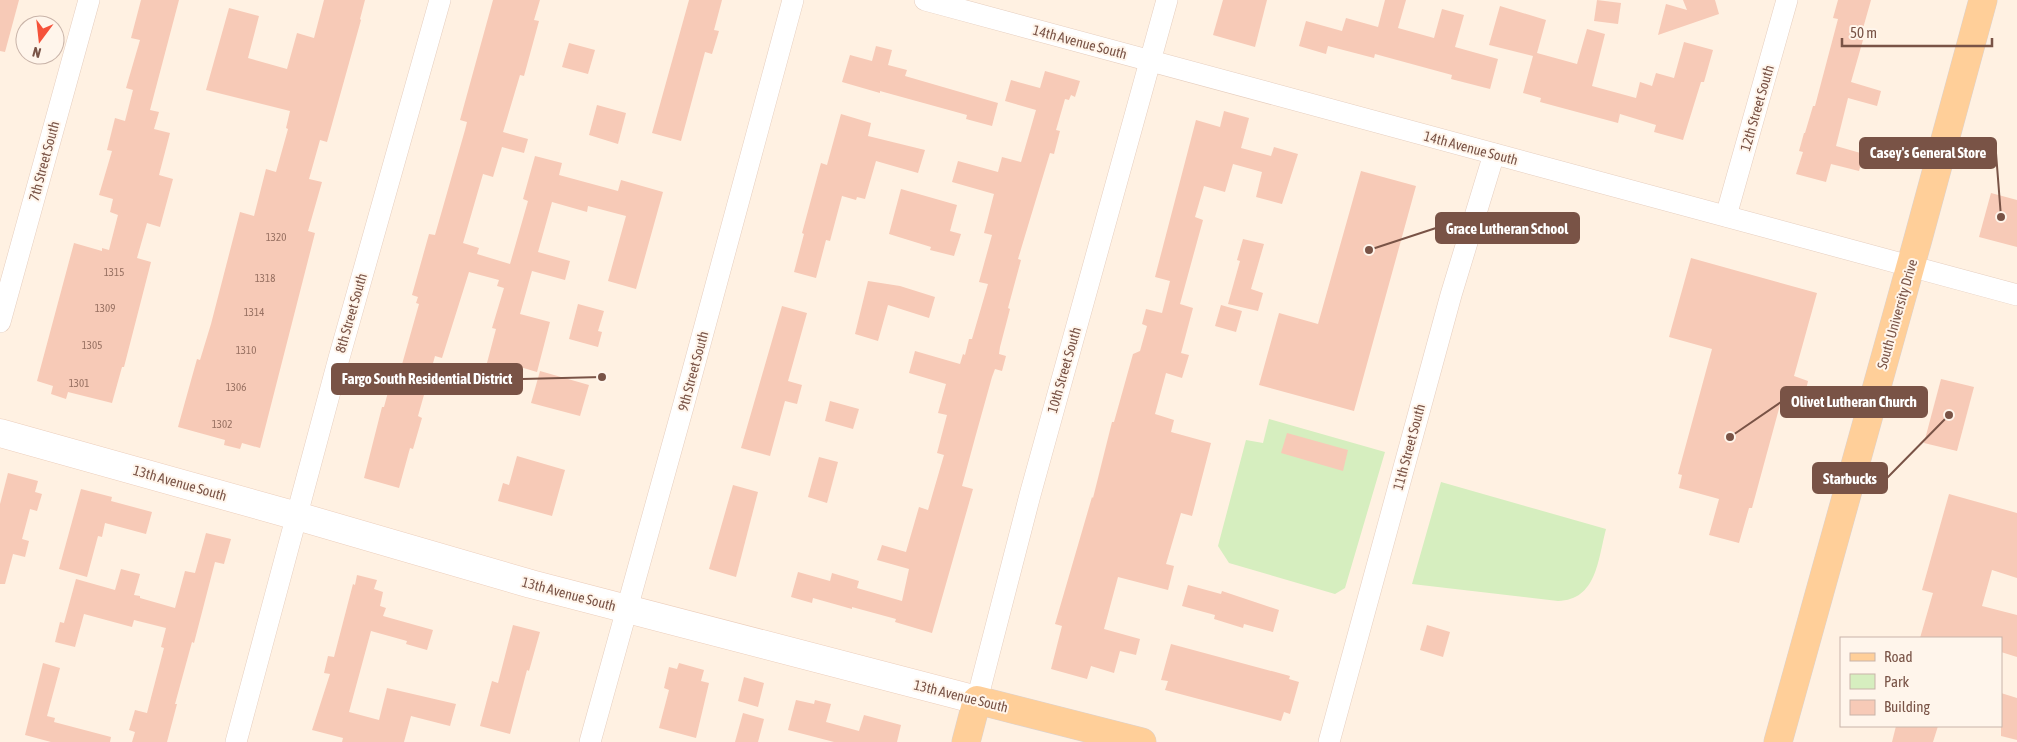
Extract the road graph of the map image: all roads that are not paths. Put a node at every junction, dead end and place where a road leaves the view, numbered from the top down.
1 (89, 0) edge
2 (440, 0) edge
3 (793, 0) edge
4 (925, 0) edge
5 (1167, 0) edge
6 (1787, 0) edge
7 (1983, 0) edge
8 (1151, 61) junction
9 (1494, 154) junction
10 (1726, 216) junction
11 (1911, 266) junction
12 (2017, 295) edge
13 (0, 322) edge
14 (0, 433) edge
15 (297, 516) junction
16 (628, 609) junction
17 (977, 700) junction
18 (1777, 740) edge
19 (236, 742) edge
20 (590, 742) edge
21 (966, 742) edge
22 (1142, 742) edge
23 (1330, 742) edge

1 - 13 street, 7th Street South
2 - 15 street, 8th Street South
3 - 16 street, 9th Street South
4 - 8 street, 14th Avenue South
5 - 8 street, 10th Street South
6 - 10 street, 12th Street South
7 - 11 main road, South University Drive
8 - 9 street, 14th Avenue South
8 - 17 street, 10th Street South
9 - 10 street, 14th Avenue South
9 - 23 street, 11th Street South
10 - 11 street, 14th Avenue South
11 - 12 street, 14th Avenue South
11 - 18 main road, South University Drive
14 - 15 street, 13th Avenue South
15 - 16 street, 13th Avenue South
15 - 19 street, 8th Street South
16 - 17 street, 13th Avenue South
16 - 20 street, 9th Street South
17 - 21 main road, 10th Street South
17 - 22 main road, 13th Avenue South

